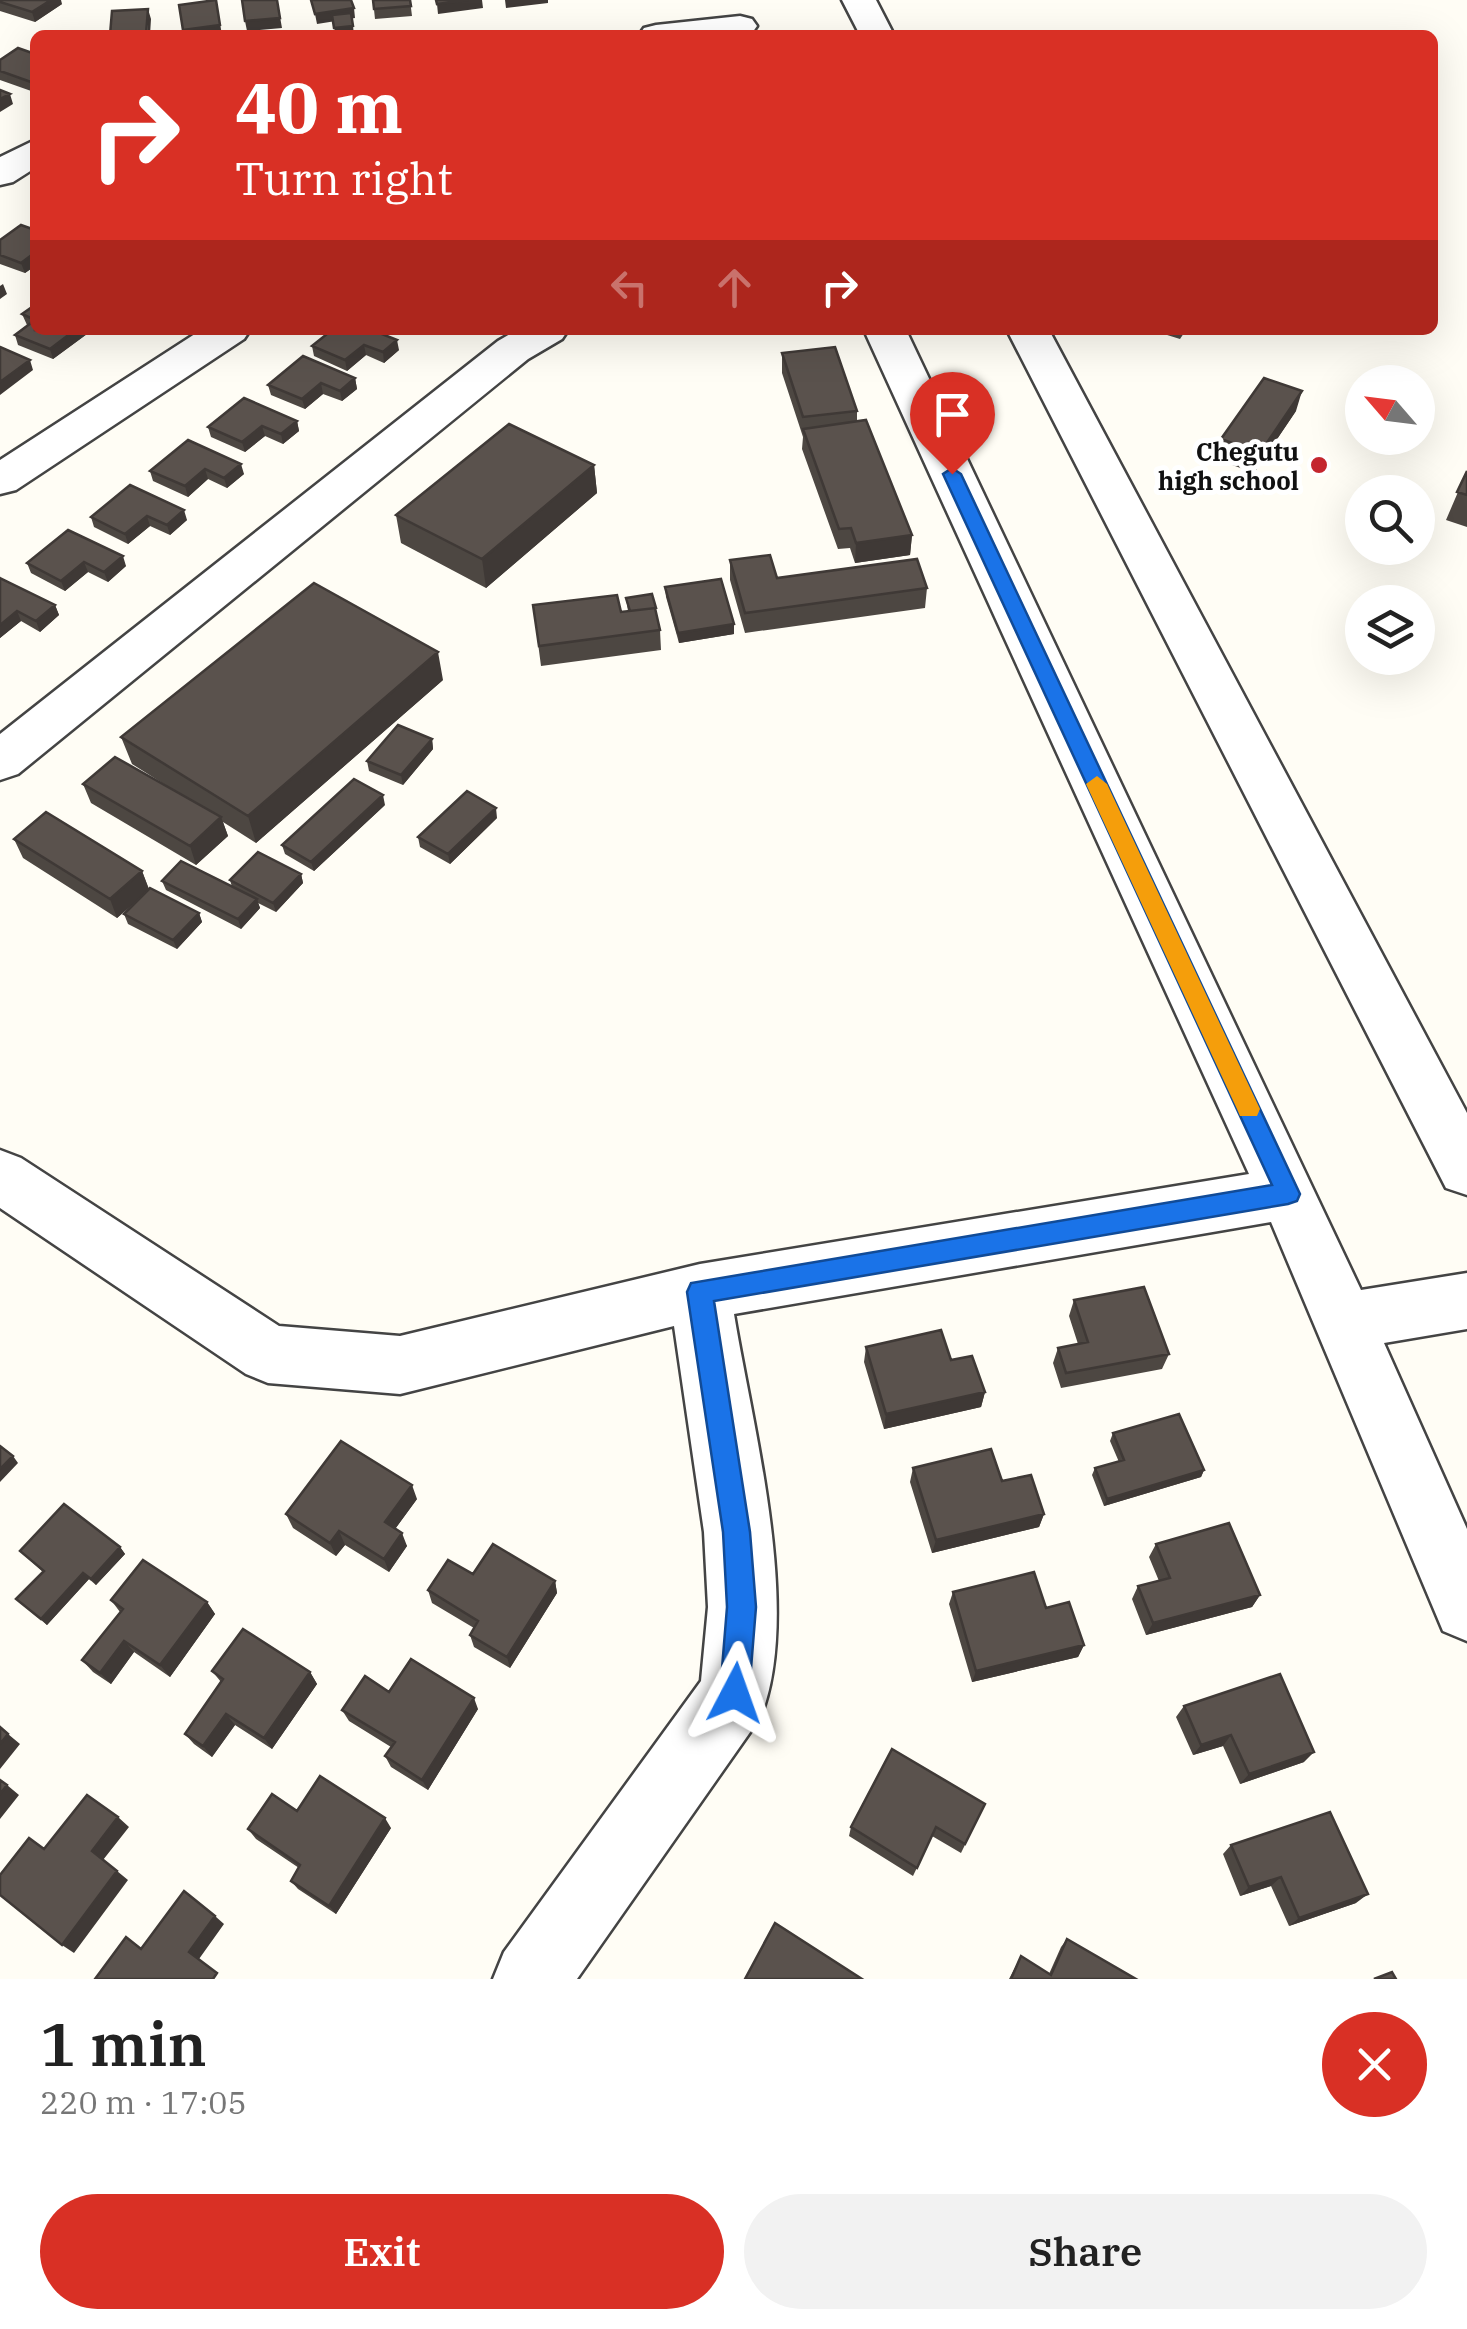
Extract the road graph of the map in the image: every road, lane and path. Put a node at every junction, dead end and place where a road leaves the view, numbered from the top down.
1 (859, 0) edge
2 (738, 20) edge
3 (683, 30) edge
4 (874, 30) edge
5 (30, 153) edge
6 (0, 174) edge
7 (221, 335) edge
8 (538, 335) edge
9 (887, 335) edge
10 (1031, 335) edge
11 (0, 480) edge
12 (0, 761) edge
13 (1467, 1170) edge
14 (0, 1176) edge
15 (1288, 1194) junction
16 (700, 1292) junction
17 (1467, 1301) edge
18 (1346, 1321) junction
19 (1467, 1607) edge
20 (531, 1979) edge

1 - 4 street
2 - 3 street
5 - 6 street
7 - 11 street
8 - 12 street
9 - 15 street
10 - 13 street
14 - 16 street
15 - 16 street
15 - 18 street
16 - 20 street
17 - 18 street
18 - 19 street

